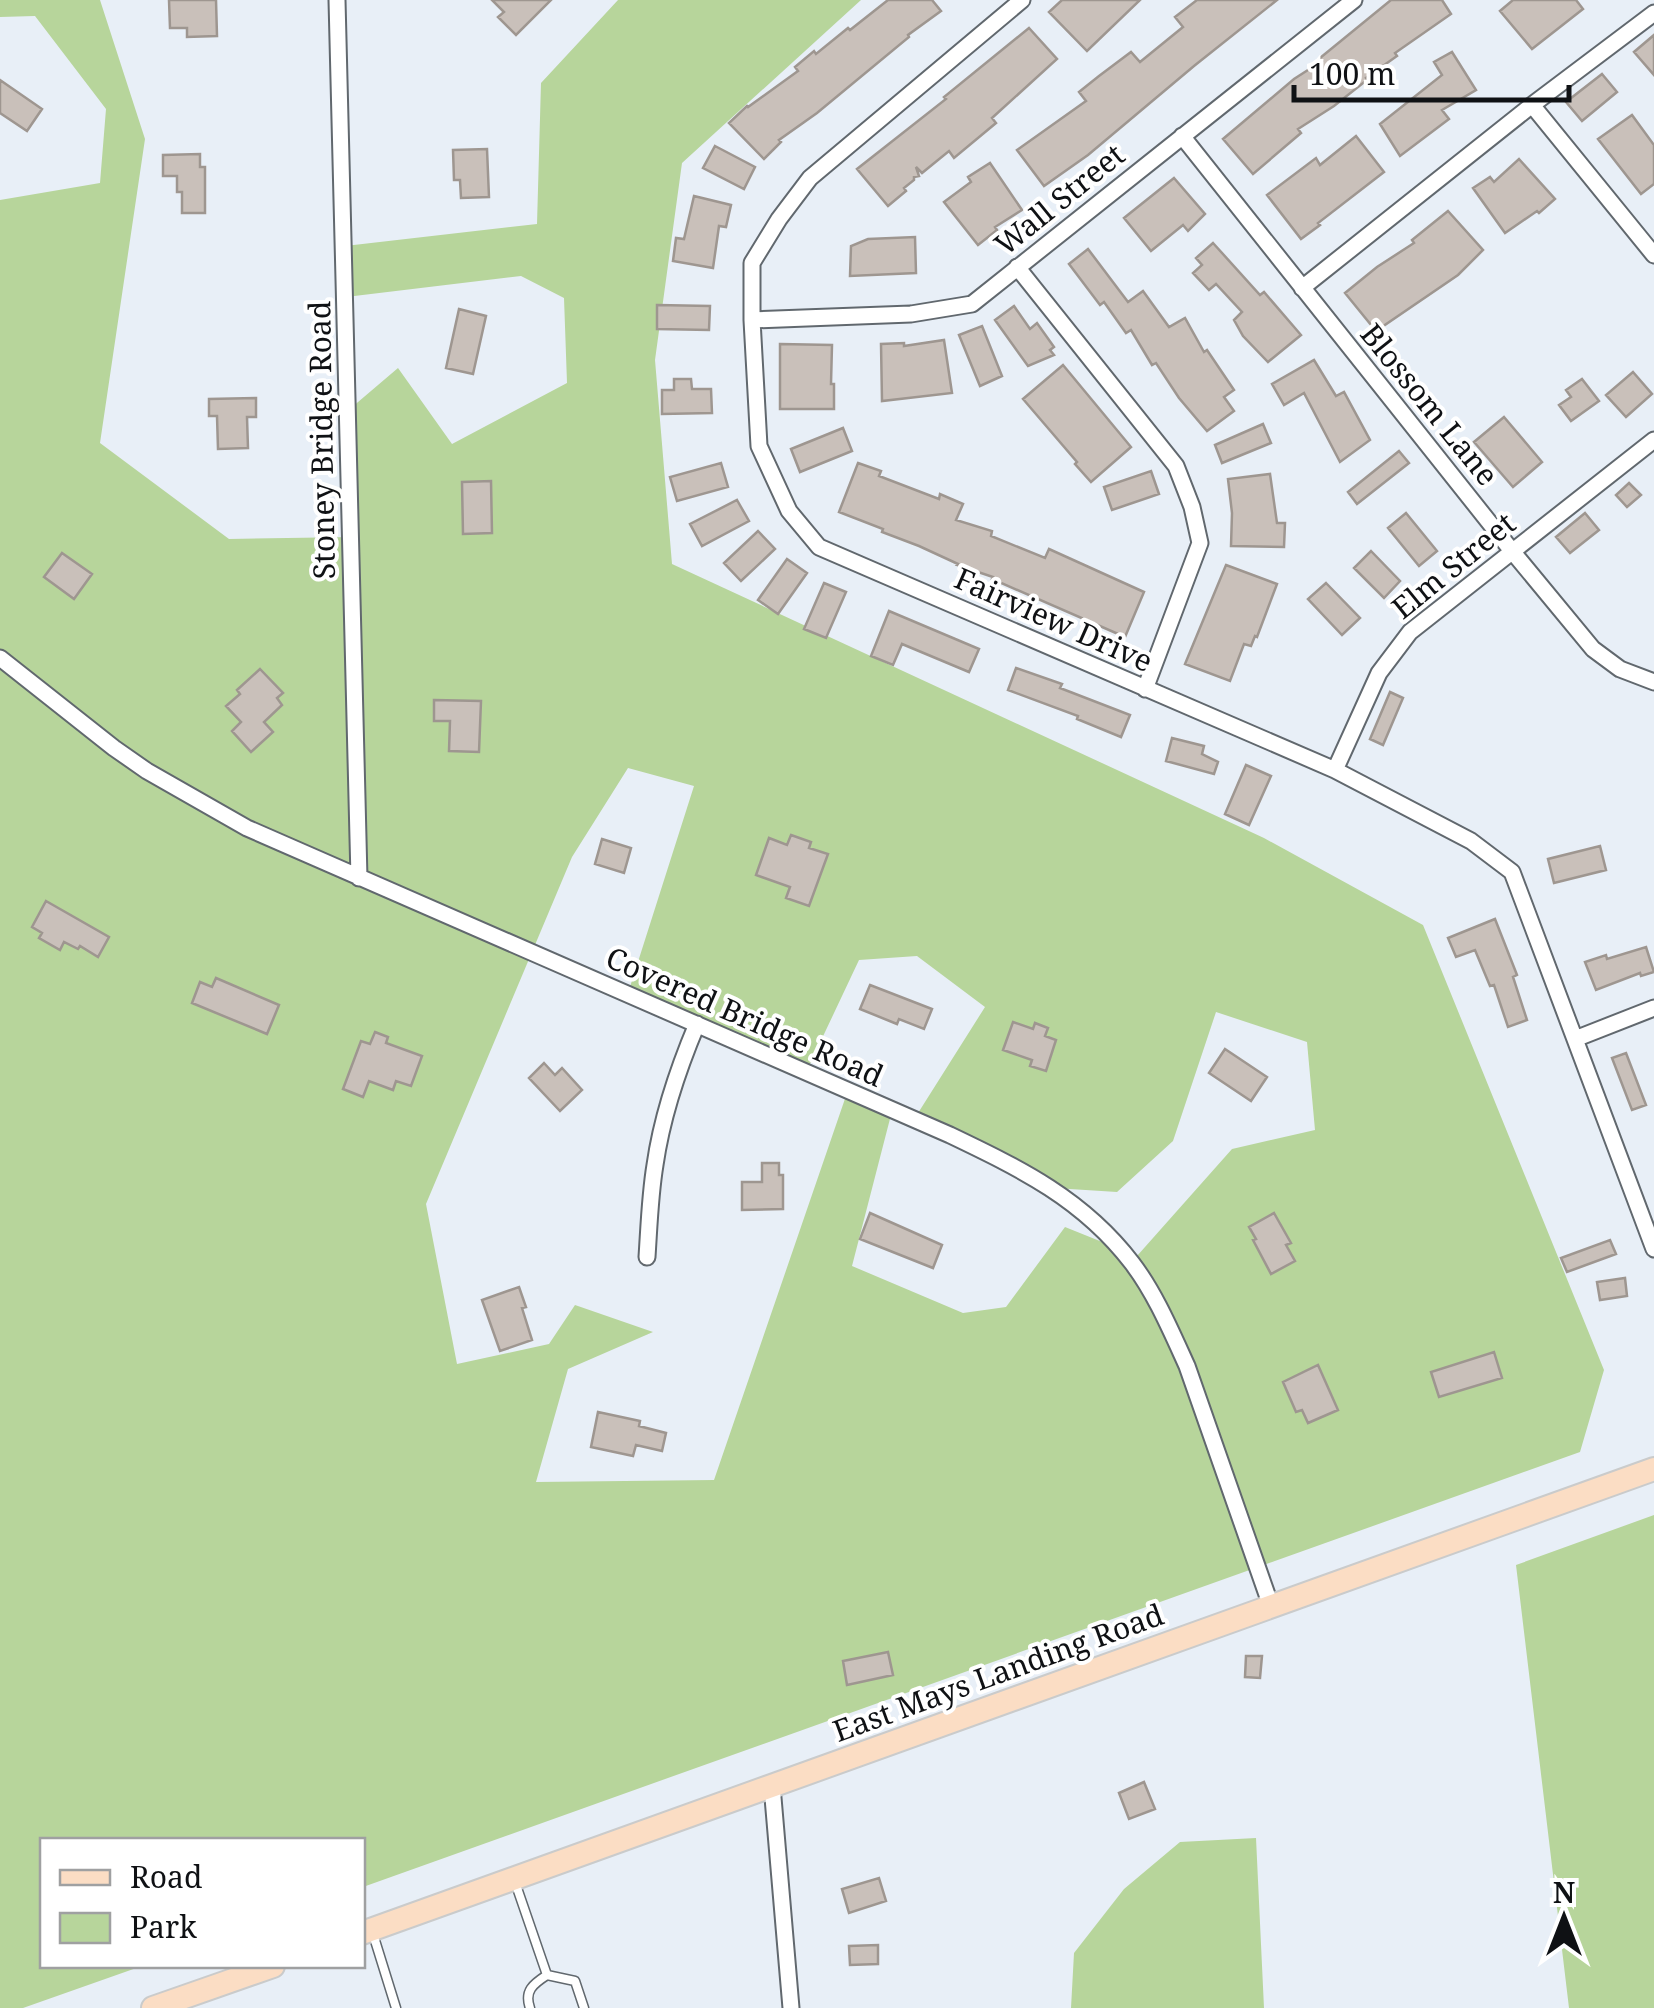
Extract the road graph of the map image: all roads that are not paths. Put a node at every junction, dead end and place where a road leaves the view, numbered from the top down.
1 (337, 0) edge
2 (1022, 0) edge
3 (1354, 0) edge
4 (1654, 13) edge
5 (1532, 105) junction
6 (1182, 136) junction
7 (1654, 256) edge
8 (1017, 267) junction
9 (1302, 288) junction
10 (752, 320) junction
11 (1654, 440) edge
12 (1512, 551) junction
13 (0, 658) edge
14 (1654, 682) edge
15 (1146, 689) junction
16 (1335, 770) junction
17 (359, 878) junction
18 (1654, 1008) edge
19 (697, 1024) junction
20 (1575, 1040) junction
21 (1650, 1223) edge
22 (1654, 1249) edge
23 (647, 1258) dead end
24 (1654, 1469) edge
25 (1271, 1606) junction
26 (772, 1786) junction
27 (514, 1879) junction
28 (367, 1931) edge
29 (267, 1968) edge
30 (547, 1975) junction
31 (153, 2008) edge
32 (396, 2008) edge
33 (530, 2008) edge
34 (584, 2008) edge
35 (791, 2008) edge

1 - 17 street, Stoney Bridge Road
2 - 10 street, Fairview Drive
3 - 6 street, Wall Street
4 - 5 street
5 - 7 street
5 - 9 street
6 - 8 street, Wall Street
6 - 9 street, Blossom Lane
8 - 10 street, Wall Street
8 - 15 street
9 - 12 street, Blossom Lane
10 - 15 street, Fairview Drive
11 - 12 street, Elm Street
12 - 14 street, Blossom Lane
12 - 16 street, Elm Street
13 - 17 street, Covered Bridge Road
15 - 16 street, Fairview Drive
16 - 20 street, Fairview Drive
17 - 19 street, Covered Bridge Road
18 - 20 street
19 - 23 street
19 - 25 street, Covered Bridge Road
20 - 21 street, Fairview Drive
21 - 22 street, Fairview Drive
24 - 25 main road, East Mays Landing Road
25 - 26 main road, East Mays Landing Road
26 - 27 main road, East Mays Landing Road
26 - 35 street
27 - 28 main road, East Mays Landing Road
27 - 30 lane
28 - 32 lane
29 - 31 main road
30 - 33 lane
30 - 34 lane

